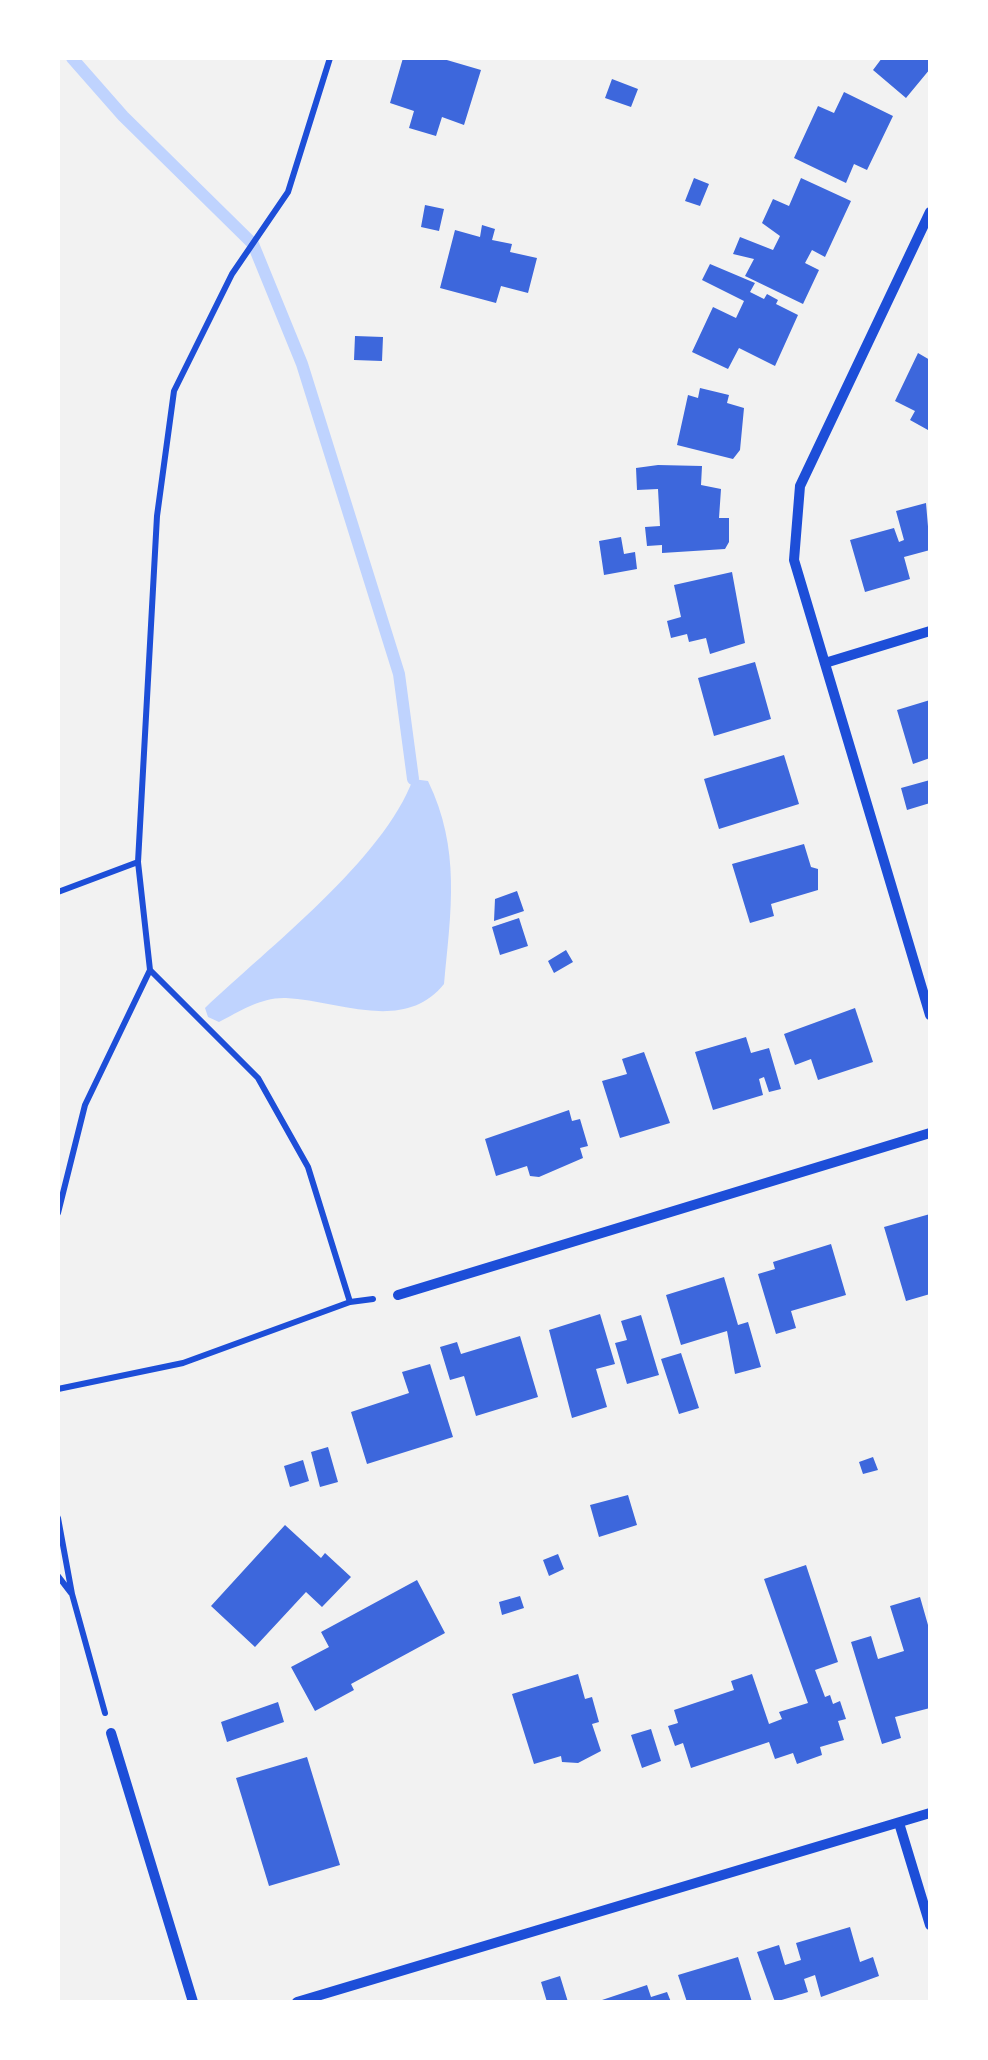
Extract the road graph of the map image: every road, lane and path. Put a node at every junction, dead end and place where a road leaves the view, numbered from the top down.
1 (330, 58) edge
2 (930, 212) edge
3 (930, 632) edge
4 (825, 663) junction
5 (138, 862) junction
6 (58, 892) edge
7 (150, 970) junction
8 (930, 1015) edge
9 (930, 1133) edge
10 (58, 1213) edge
11 (398, 1296) joint
12 (350, 1302) junction
13 (58, 1388) edge
14 (58, 1518) edge
15 (58, 1576) edge
16 (72, 1594) junction
17 (111, 1733) joint
18 (930, 1813) edge
19 (899, 1823) junction
20 (930, 1925) edge
21 (193, 2002) edge
22 (298, 2002) edge

1 - 5 path
2 - 4 street
3 - 4 street
4 - 8 street
5 - 6 path
5 - 7 path
7 - 10 path
7 - 12 path
9 - 11 street
11 - 12 path
12 - 13 path
14 - 16 path
15 - 16 path
16 - 17 path
17 - 21 street
18 - 19 street
19 - 20 street
19 - 22 street

